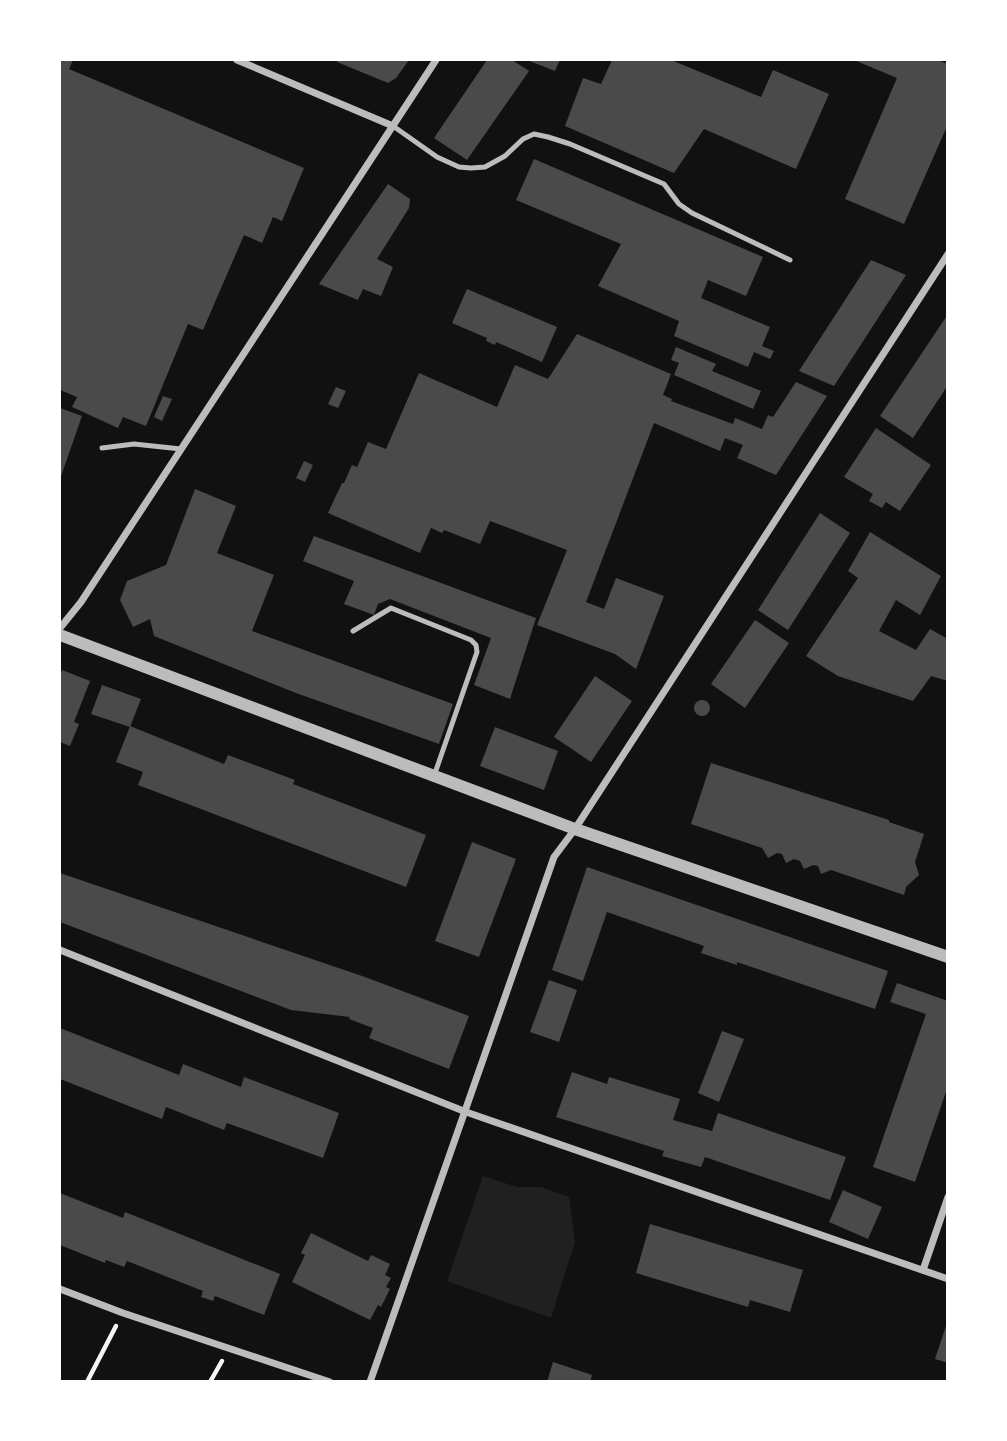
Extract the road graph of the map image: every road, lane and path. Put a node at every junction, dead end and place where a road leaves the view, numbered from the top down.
1 (237, 60) edge
2 (436, 60) edge
3 (393, 126) junction
4 (947, 254) edge
5 (790, 260) dead end
6 (102, 448) dead end
7 (181, 449) junction
8 (60, 628) edge
9 (353, 631) dead end
10 (60, 635) edge
11 (433, 776) junction
12 (575, 829) junction
13 (60, 950) edge
14 (947, 957) edge
15 (466, 1112) junction
16 (947, 1197) edge
17 (923, 1270) junction
18 (947, 1279) edge
19 (60, 1289) edge
20 (123, 1313) junction
21 (230, 1348) junction
22 (87, 1381) edge
23 (210, 1381) edge
24 (330, 1381) edge
25 (370, 1381) edge

1 - 3 street
2 - 3 street
3 - 5 lane
3 - 7 street
4 - 12 street
6 - 7 lane
7 - 8 street
9 - 11 lane
10 - 11 street
11 - 12 street
12 - 14 street
12 - 15 street
13 - 15 street
15 - 17 street
15 - 25 street
16 - 17 street
17 - 18 street
19 - 20 street
20 - 21 street
20 - 22 path
21 - 23 path
21 - 24 street

